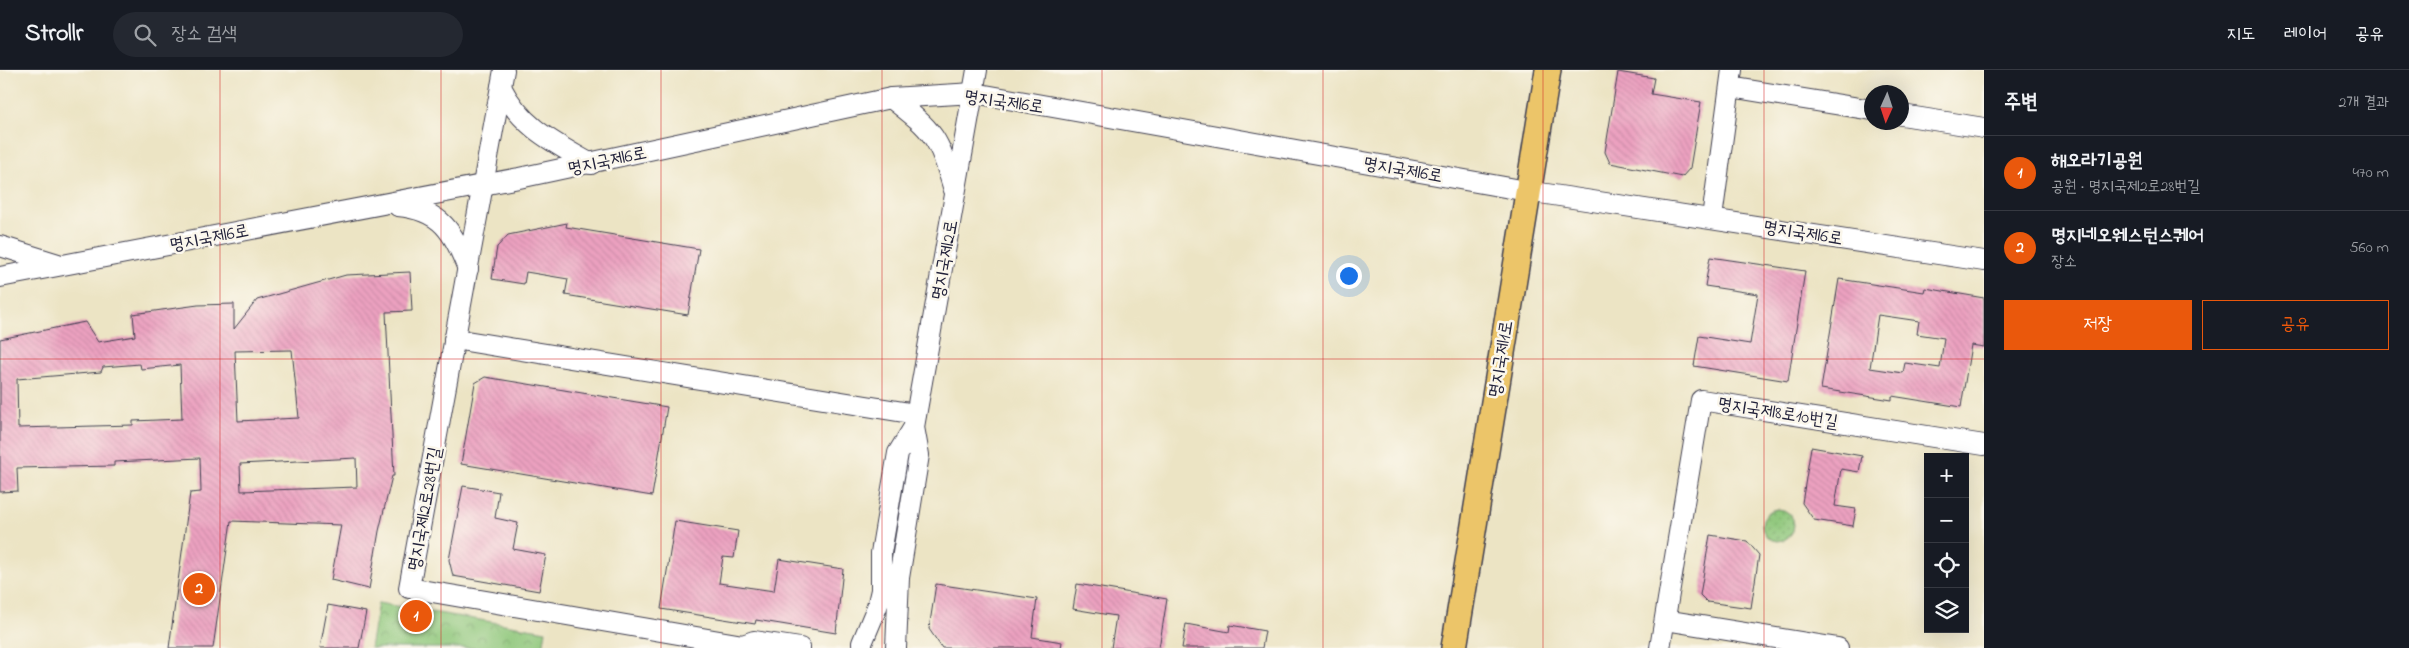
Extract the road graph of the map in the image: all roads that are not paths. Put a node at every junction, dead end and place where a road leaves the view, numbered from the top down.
1 (977, 70) edge
2 (1548, 70) edge
3 (1731, 78) edge
4 (502, 79) edge
5 (974, 93) junction
6 (891, 98) junction
7 (1864, 108) edge
8 (1909, 116) edge
9 (1984, 128) edge
10 (592, 164) junction
11 (483, 186) junction
12 (1527, 191) junction
13 (956, 195) junction
14 (374, 206) junction
15 (1712, 218) junction
16 (0, 246) edge
17 (1984, 261) edge
18 (60, 265) junction
19 (468, 269) junction
20 (0, 277) edge
21 (454, 339) junction
22 (915, 420) junction
23 (1984, 445) edge
24 (1665, 620) junction
25 (859, 645) edge
26 (744, 647) edge
27 (800, 648) edge
28 (895, 648) edge
29 (1454, 648) edge
30 (1660, 648) edge
31 (1838, 648) edge

1 - 5 street, 명지국제2로
2 - 12 main road, 명지국제1로
3 - 7 street
3 - 15 street
4 - 10 street
4 - 11 street, 명지국제2로28번길
5 - 6 street, 명지국제6로
5 - 12 street, 명지국제6로
5 - 13 street, 명지국제2로
6 - 10 street, 명지국제6로
6 - 13 street
8 - 9 street
10 - 11 street, 명지국제6로
11 - 14 street, 명지국제6로
11 - 19 street, 명지국제2로28번길
12 - 15 street, 명지국제6로
12 - 29 main road, 명지국제1로
13 - 22 street, 명지국제2로
14 - 18 street, 명지국제6로
14 - 19 street
15 - 17 street, 명지국제6로
16 - 18 street
18 - 20 street, 명지국제6로
19 - 21 street, 명지국제2로28번길
21 - 22 street
21 - 26 street, 명지국제2로28번길
22 - 25 street, 명지국제2로
22 - 28 street, 명지국제2로
23 - 24 street, 명지국제8로10번길
24 - 30 street, 명지국제8로10번길
24 - 31 street
25 - 28 street
26 - 27 street, 명지국제2로28번길

